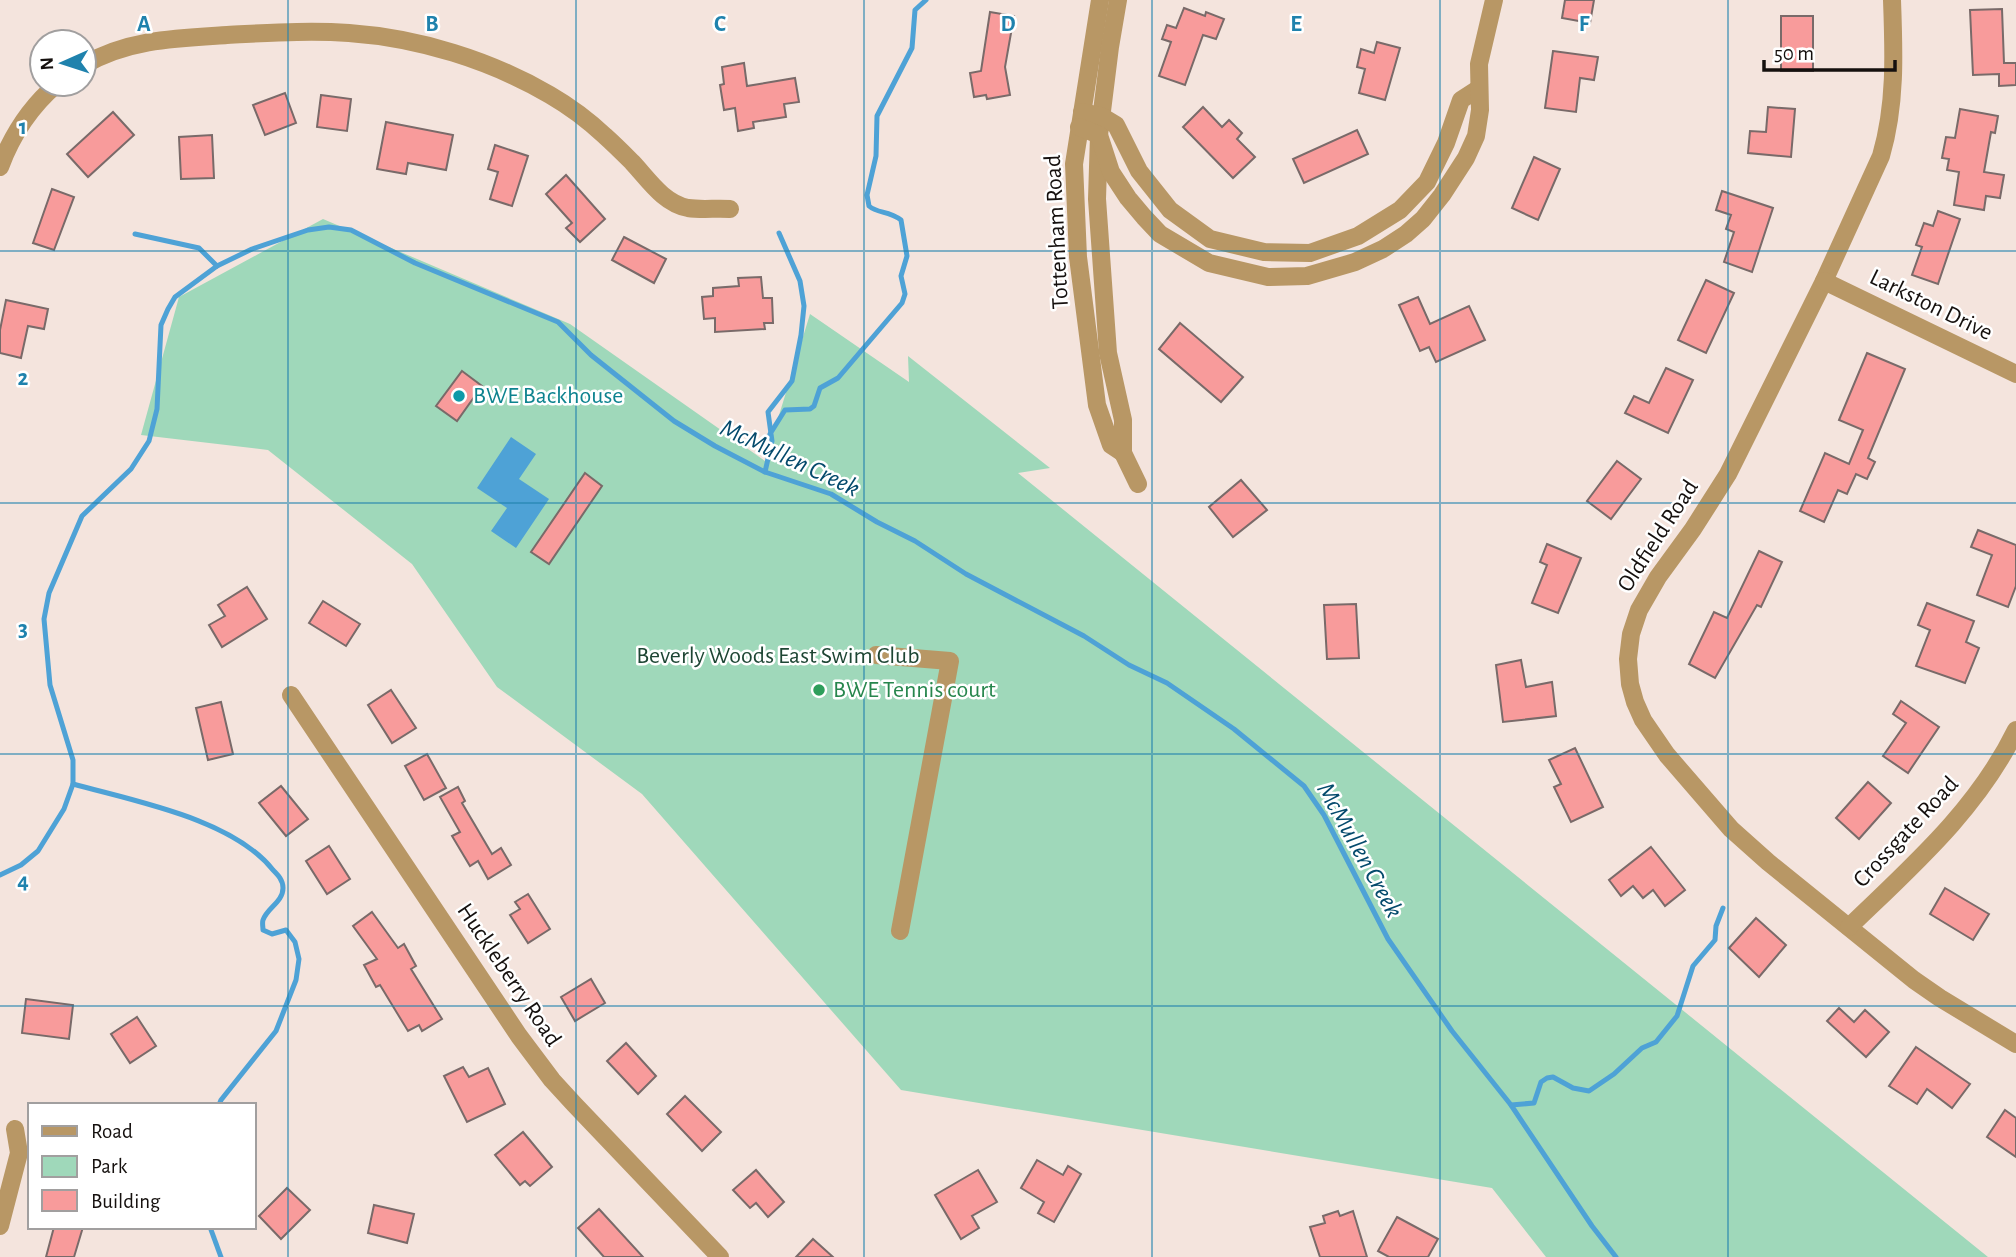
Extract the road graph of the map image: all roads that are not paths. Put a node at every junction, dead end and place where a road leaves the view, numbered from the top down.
1 (1100, 0) edge
2 (1118, 0) edge
3 (1494, 0) edge
4 (1892, 0) edge
5 (98, 58) edge
6 (1478, 89) junction
7 (42, 98) edge
8 (1101, 116) junction
9 (1080, 119) junction
10 (1099, 135) junction
11 (0, 167) edge
12 (730, 209) dead end
13 (1824, 281) junction
14 (2016, 374) edge
15 (1123, 453) junction
16 (1138, 484) dead end
17 (876, 654) dead end
18 (290, 695) dead end
19 (2016, 730) edge
20 (1849, 927) junction
21 (900, 931) dead end
22 (2016, 1044) edge
23 (15, 1123) edge
24 (0, 1226) edge
25 (720, 1257) edge

1 - 9 street, Tottenham Road
2 - 8 street, Tottenham Road
3 - 6 street
4 - 13 street, Oldfield Road
5 - 12 street
6 - 8 street
6 - 10 street
7 - 11 street
8 - 9 street
8 - 10 street, Tottenham Road
9 - 10 street
9 - 15 street, Tottenham Road
10 - 15 street, Tottenham Road
13 - 14 street, Larkston Drive
13 - 20 street, Oldfield Road
15 - 16 street, Tottenham Road
17 - 21 street
18 - 25 street, Huckleberry Road
19 - 20 street, Crossgate Road
20 - 22 street, Oldfield Road
23 - 24 street

